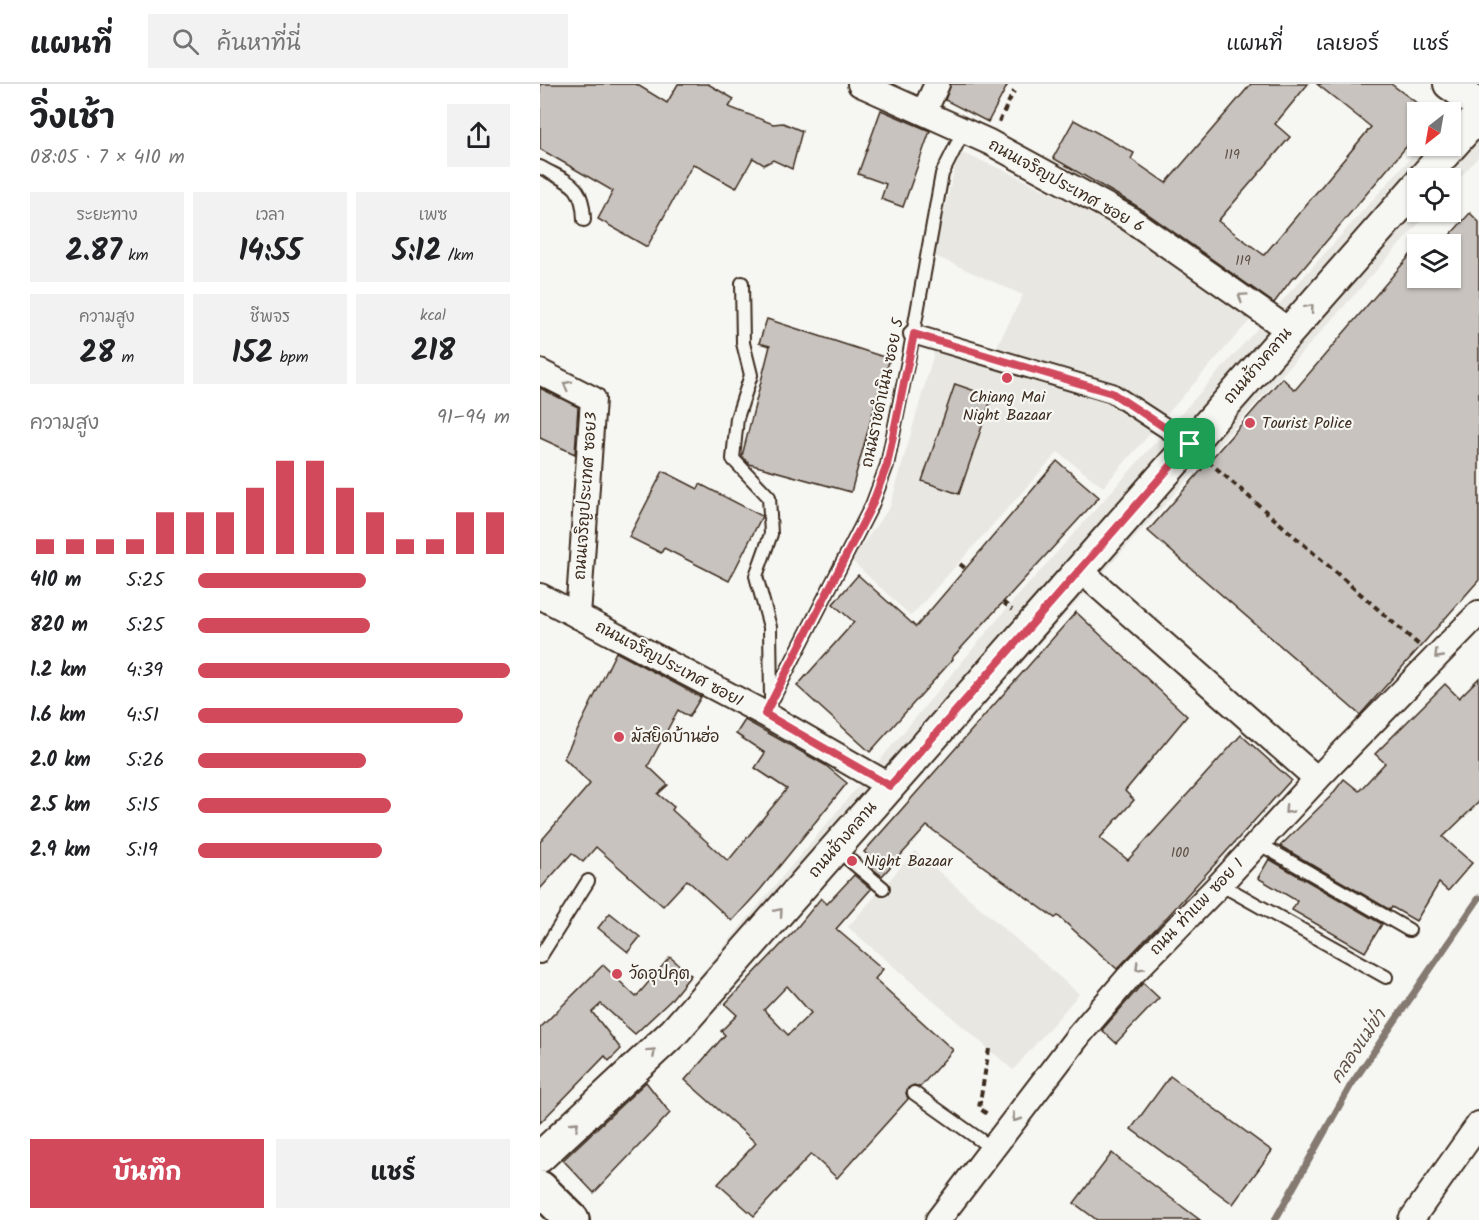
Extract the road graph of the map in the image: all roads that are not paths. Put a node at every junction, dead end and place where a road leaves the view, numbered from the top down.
1 (860, 84) edge
2 (937, 84) edge
3 (1449, 84) edge
4 (1479, 105) edge
5 (924, 112) junction
6 (1479, 115) edge
7 (964, 130) junction
8 (540, 166) edge
9 (1432, 168) edge
10 (1407, 198) edge
11 (584, 220) dead end
12 (742, 283) dead end
13 (1290, 331) junction
14 (914, 334) junction
15 (540, 372) edge
16 (1190, 444) junction
17 (1080, 570) junction
18 (540, 596) edge
19 (1479, 613) edge
20 (578, 616) junction
21 (768, 708) junction
22 (1317, 779) junction
23 (890, 786) junction
24 (1258, 843) junction
25 (835, 849) junction
26 (588, 881) dead end
27 (1220, 885) junction
28 (883, 888) dead end
29 (1409, 930) dead end
30 (540, 957) edge
31 (1386, 978) dead end
32 (914, 1093) dead end
33 (1479, 1124) edge
34 (993, 1149) junction
35 (540, 1157) edge
36 (540, 1188) edge
37 (572, 1220) edge
38 (938, 1220) edge
39 (1411, 1220) edge

1 - 5 street, ถนนเจริญประเทศ ซอย 6
2 - 5 street
3 - 4 street
5 - 7 street, ถนนเจริญประเทศ ซอย 6
6 - 9 street
13 -> 7 street, ถนนเจริญประเทศ ซอย 6
7 - 14 lane, ถนนราชดำเนิน ซอย 5
8 - 11 lane
13 -> 10 street, ถนนช้างคลาน
12 - 21 lane
13 - 16 street, ถนนช้างคลาน
14 - 16 street
14 - 21 lane, ถนนราชดำเนิน ซอย 5
20 -> 15 street, ถนนเจริญประเทศ ซอย3
16 - 17 street, ถนนช้างคลาน
17 - 22 street
17 - 23 street, ถนนช้างคลาน
18 - 20 street, ถนนเจริญประเทศ ซอย1
19 -> 22 street, ถนน ท่าแพ ซอย 1
20 - 21 street, ถนนเจริญประเทศ ซอย1
21 - 23 street, ถนนเจริญประเทศ ซอย1
22 -> 24 street, ถนน ท่าแพ ซอย 1
23 - 25 street, ถนนช้างคลาน
24 - 27 street, ถนน ท่าแพ ซอย 1
24 - 29 lane
25 - 28 lane
35 -> 25 street, ถนนช้างคลาน
26 - 30 lane
27 - 31 lane
27 -> 34 street, ถนน ท่าแพ ซอย 1
32 - 34 lane
33 - 39 street
34 - 38 street, ถนน ท่าแพ ซอย 1
36 - 37 main road

